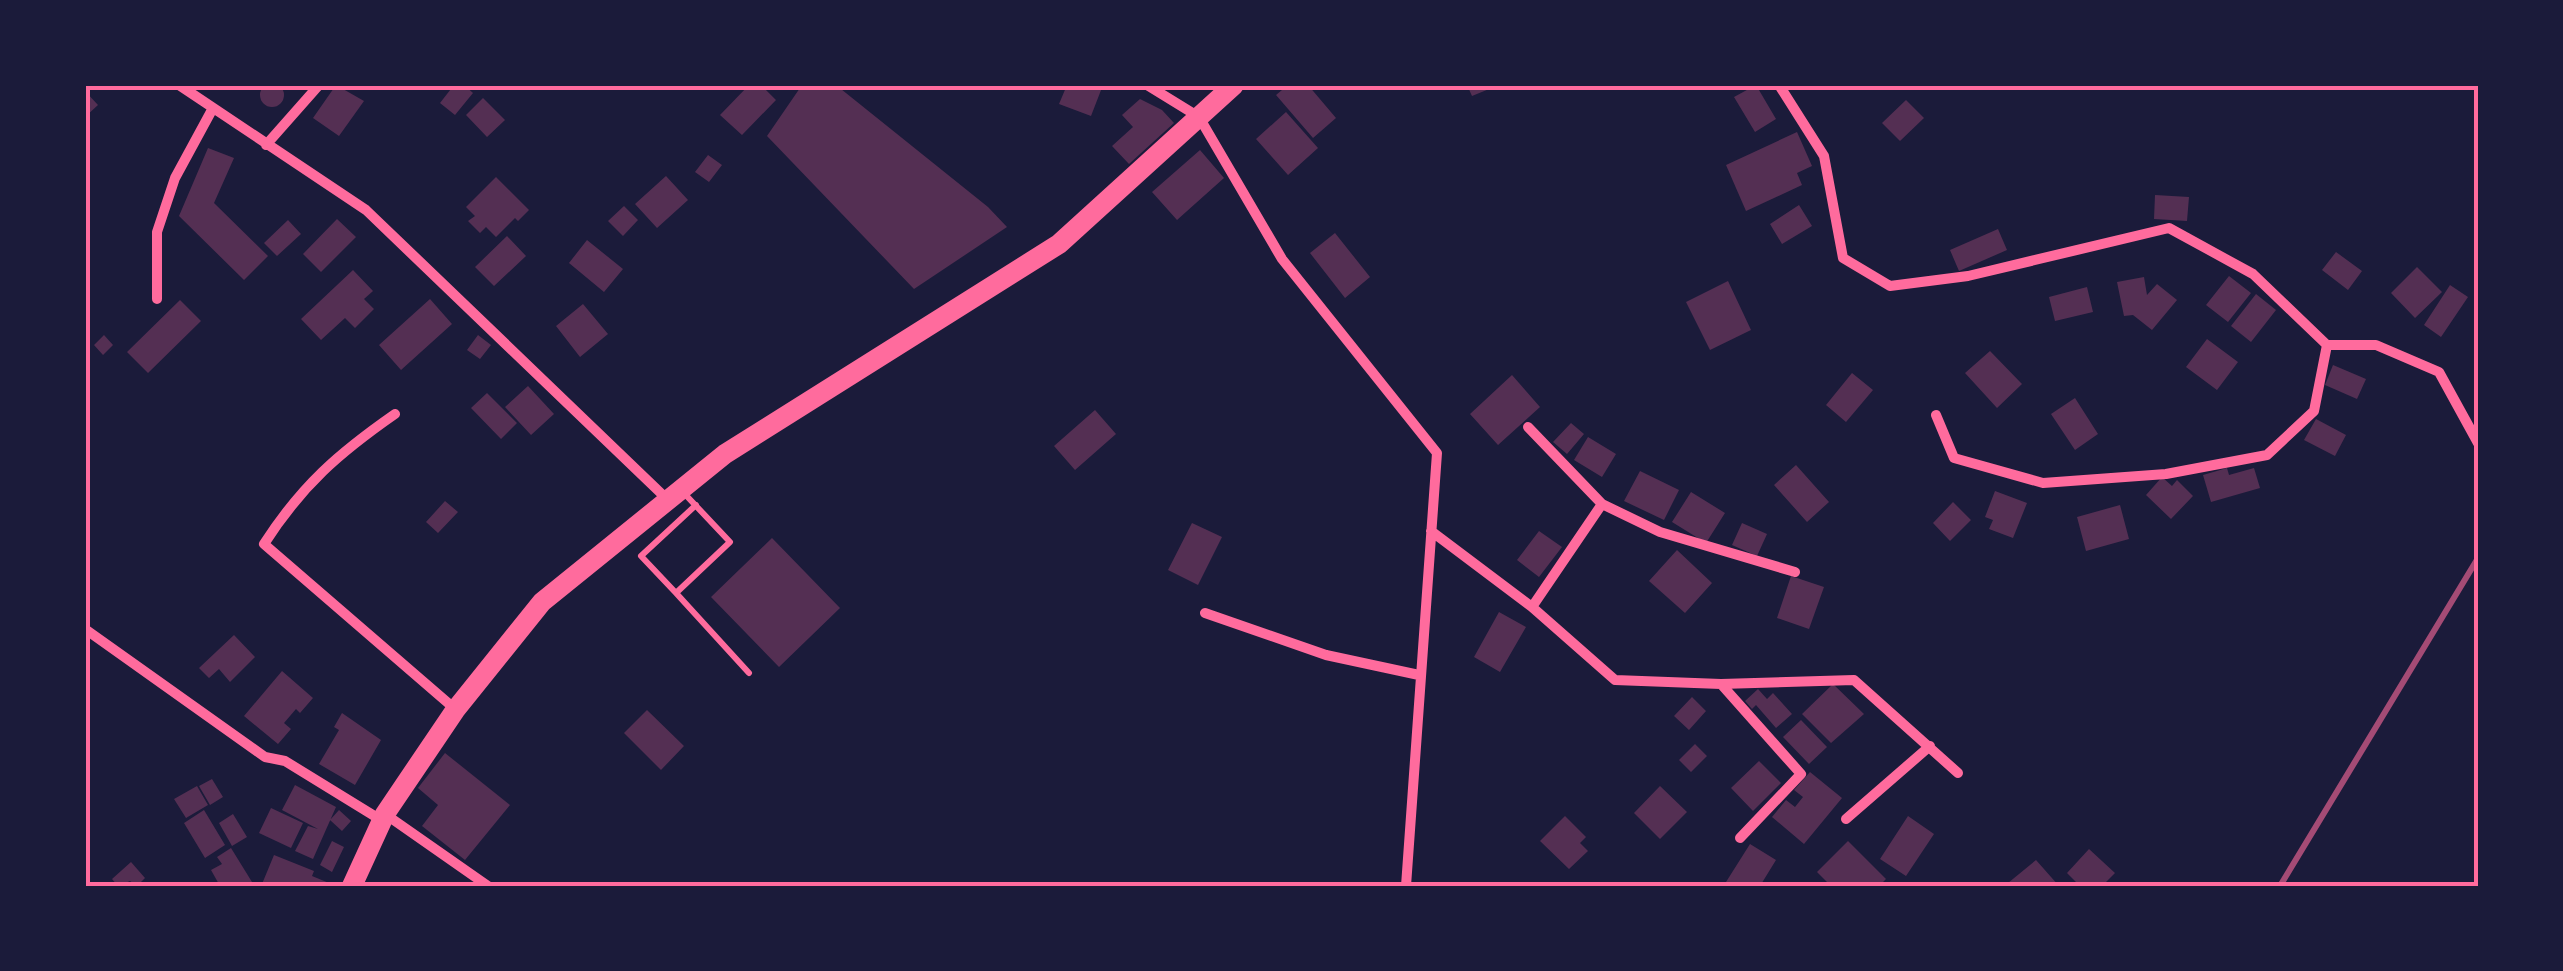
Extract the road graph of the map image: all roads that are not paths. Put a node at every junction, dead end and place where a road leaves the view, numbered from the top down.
1 (179, 85) edge
2 (319, 85) edge
3 (1147, 85) edge
4 (1234, 85) edge
5 (1778, 85) edge
6 (213, 108) junction
7 (1200, 116) junction
8 (266, 145) junction
9 (157, 300) dead end
10 (2327, 345) junction
11 (396, 414) dead end
12 (1936, 415) dead end
13 (1528, 427) dead end
14 (2478, 443) edge
15 (682, 498) junction
16 (1602, 504) junction
17 (1430, 531) junction
18 (1795, 572) dead end
19 (676, 593) junction
20 (1532, 607) junction
21 (1205, 614) dead end
22 (85, 629) edge
23 (749, 673) dead end
24 (1419, 676) junction
25 (1721, 684) junction
26 (456, 709) junction
27 (1930, 746) junction
28 (1958, 773) dead end
29 (384, 817) junction
30 (1846, 820) dead end
31 (1740, 838) dead end
32 (352, 886) edge
33 (488, 886) edge
34 (1406, 886) edge

1 - 6 street
2 - 8 street
3 - 7 street
4 - 7 highway
5 - 10 street
6 - 8 street
6 - 9 street
7 - 15 highway
7 - 17 street
8 - 15 street
10 - 12 street
10 - 14 street
11 - 26 street
13 - 16 street
15 - 19 lane
15 - 19 lane
15 - 26 highway
16 - 18 street
16 - 20 street
17 - 20 street
17 - 24 street
19 - 23 lane
20 - 25 street
21 - 24 street
22 - 29 street
24 - 34 street
25 - 27 street
25 - 31 street
26 - 29 highway
27 - 28 street
27 - 30 street
29 - 32 highway
29 - 33 street

